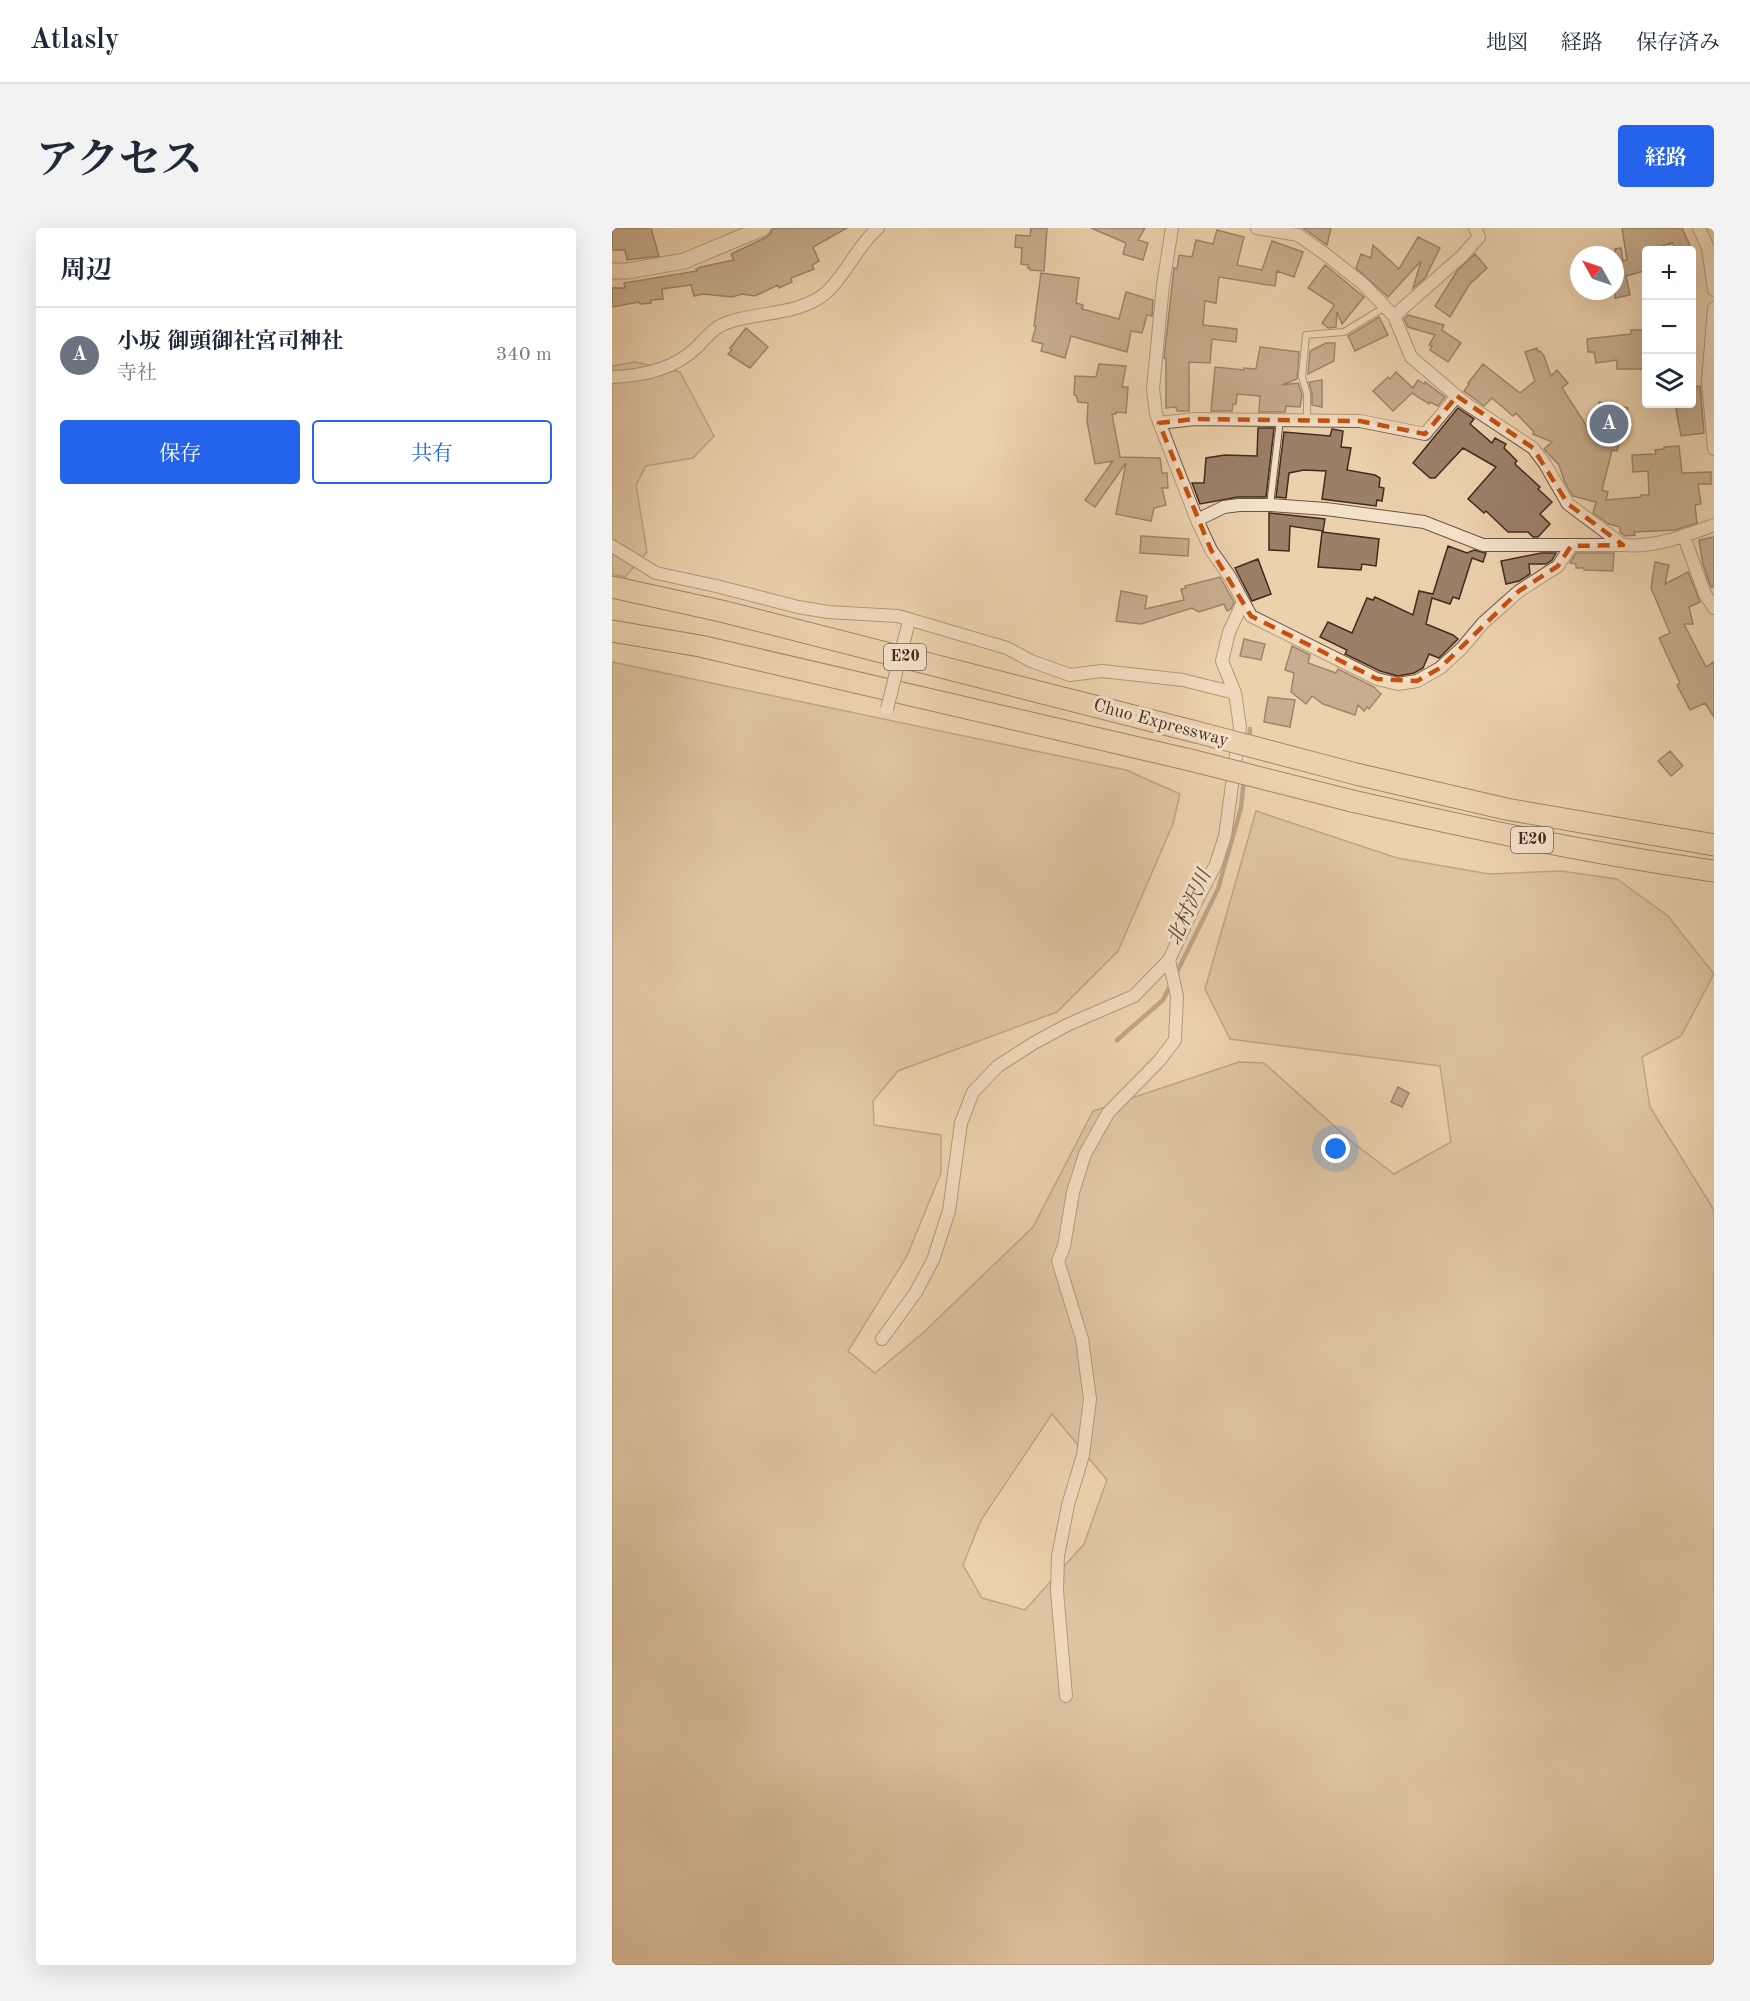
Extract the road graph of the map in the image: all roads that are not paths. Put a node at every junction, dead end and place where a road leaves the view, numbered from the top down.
1 (763, 228) edge
2 (878, 228) edge
3 (1172, 228) edge
4 (1257, 228) edge
5 (1475, 228) edge
6 (1699, 228) edge
7 (1299, 231) edge
8 (612, 271) edge
9 (1714, 290) edge
10 (1386, 306) junction
11 (1714, 308) edge
12 (1395, 316) junction
13 (1713, 324) edge
14 (612, 377) edge
15 (1457, 396) junction
16 (1280, 420) junction
17 (1307, 420) junction
18 (1159, 423) junction
19 (1714, 449) edge
20 (1270, 505) junction
21 (1197, 520) junction
22 (1714, 525) edge
23 (1684, 537) junction
24 (1623, 545) junction
25 (1571, 546) junction
26 (612, 548) edge
27 (612, 587) edge
28 (1243, 602) junction
29 (1714, 608) edge
30 (908, 622) junction
31 (612, 631) edge
32 (1235, 693) junction
33 (887, 709) dead end
34 (1714, 844) edge
35 (1714, 871) edge
36 (1169, 960) junction
37 (882, 1339) dead end
38 (1066, 1696) dead end

1 - 8 street
2 - 14 street
3 - 18 street
4 - 7 street
5 - 12 street
6 - 9 street
7 - 10 street
10 - 12 street
10 - 17 lane
11 - 13 street
12 - 15 street
13 - 19 street
15 - 17 street
15 - 24 street
16 - 17 street
16 - 18 street
16 - 20 lane
18 - 21 street
20 - 21 street
20 - 25 street
21 - 28 street
22 - 23 street
23 - 24 street
23 - 29 street
24 - 25 street
25 - 28 street
26 - 30 street
27 - 34 highway, Chuo Expressway / E20, bridge
28 - 32 street
30 - 32 street
30 - 33 street, bridge
31 - 35 highway, Chuo Expressway / E20, bridge
32 - 36 street
36 - 37 street
36 - 38 street

